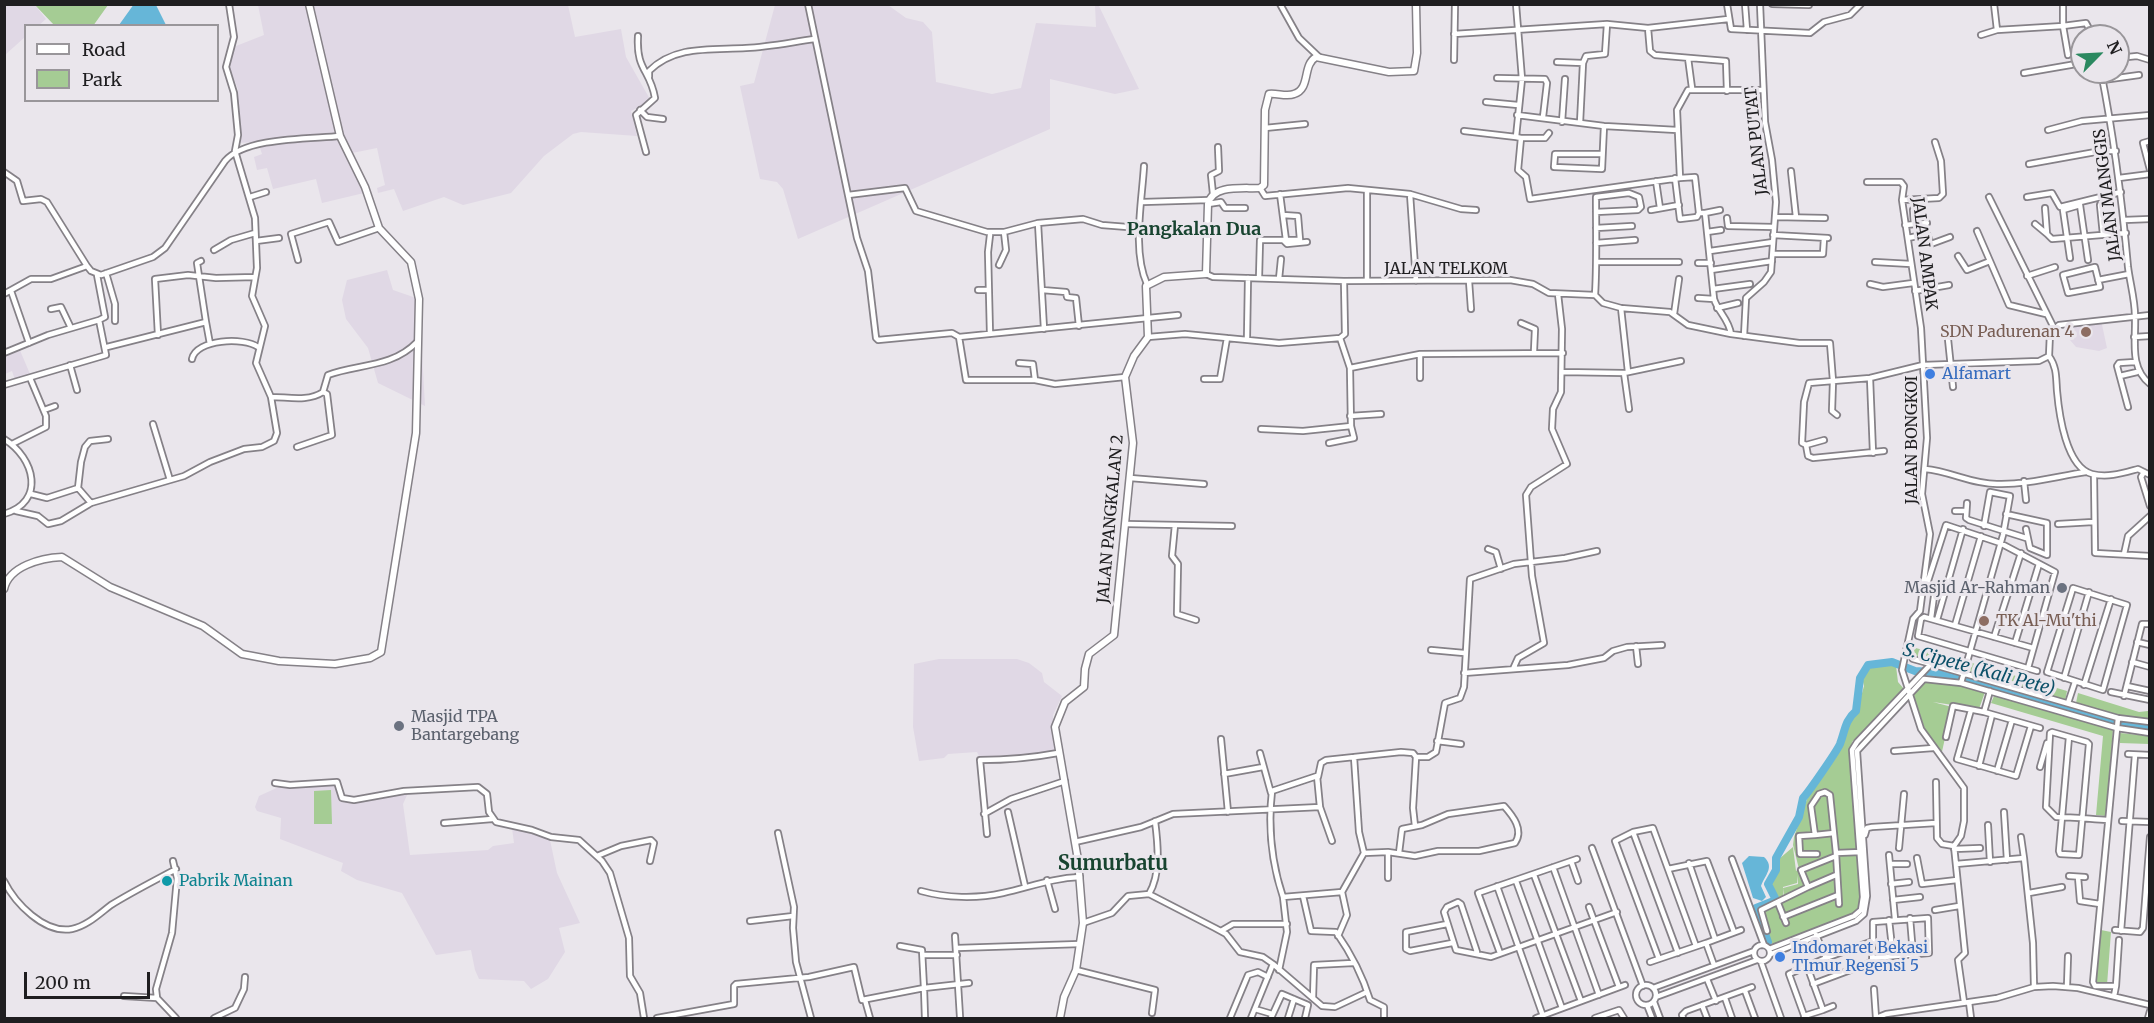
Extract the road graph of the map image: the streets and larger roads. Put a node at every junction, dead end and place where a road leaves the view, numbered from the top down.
1 (229, 4) edge
2 (309, 4) edge
3 (808, 4) edge
4 (1280, 4) edge
5 (1416, 4) edge
6 (1455, 4) edge
7 (1516, 4) edge
8 (1727, 4) edge
9 (1745, 4) edge
10 (1760, 4) edge
11 (1772, 4) edge
12 (1861, 4) edge
13 (1994, 4) edge
14 (2063, 4) edge
15 (1809, 5) edge
16 (1728, 18) junction
17 (1607, 24) junction
18 (2070, 25) edge
19 (2063, 26) junction
20 (1648, 28) junction
21 (1518, 30) junction
22 (1748, 30) junction
23 (1998, 30) junction
24 (1760, 31) junction
25 (1454, 34) junction
26 (1981, 35) dead end
27 (638, 36) dead end
28 (815, 39) junction
29 (2068, 55) dead end
30 (2130, 56) edge
31 (1319, 57) junction
32 (1688, 58) junction
33 (1454, 60) dead end
34 (2150, 60) edge
35 (1557, 62) dead end
36 (1583, 63) junction
37 (2070, 65) edge
38 (2024, 73) dead end
39 (2139, 75) dead end
40 (2130, 76) edge
41 (649, 77) junction
42 (1497, 78) dead end
43 (1565, 79) dead end
44 (1522, 80) junction
45 (2104, 84) edge
46 (1692, 88) junction
47 (1762, 90) junction
48 (1726, 91) junction
49 (1486, 102) dead end
50 (1518, 105) junction
51 (640, 110) junction
52 (1516, 115) junction
53 (2150, 115) edge
54 (1543, 117) junction
55 (663, 119) dead end
56 (2111, 119) junction
57 (1562, 122) junction
58 (1580, 123) junction
59 (1305, 124) dead end
60 (1604, 126) junction
61 (1265, 128) junction
62 (1677, 130) junction
63 (2048, 130) dead end
64 (1464, 131) dead end
65 (1548, 133) dead end
66 (340, 136) junction
67 (1518, 137) junction
68 (2150, 141) edge
69 (1935, 142) dead end
70 (1218, 147) dead end
71 (645, 149) dead end
72 (236, 151) junction
73 (2116, 151) junction
74 (1602, 154) junction
75 (2029, 164) dead end
76 (1144, 166) dead end
77 (1791, 171) dead end
78 (4, 172) edge
79 (2150, 172) edge
80 (1678, 178) junction
81 (2120, 178) junction
82 (1656, 181) junction
83 (1867, 182) dead end
84 (1260, 188) junction
85 (266, 192) dead end
86 (1367, 192) junction
87 (2121, 192) junction
88 (1280, 194) junction
89 (1410, 194) junction
90 (848, 195) junction
91 (250, 197) junction
92 (1989, 197) dead end
93 (2027, 197) dead end
94 (1210, 199) junction
95 (1902, 200) junction
96 (1143, 201) junction
97 (1679, 205) junction
98 (2100, 205) dead end
99 (1245, 208) dead end
100 (1660, 208) junction
101 (2044, 208) dead end
102 (1476, 210) dead end
103 (1651, 210) dead end
104 (1720, 210) dead end
105 (1913, 210) dead end
106 (1596, 212) junction
107 (1702, 213) junction
108 (1283, 215) junction
109 (1774, 217) junction
110 (1796, 217) junction
111 (1726, 218) dead end
112 (1825, 218) dead end
113 (2150, 219) edge
114 (2124, 220) junction
115 (1038, 223) junction
116 (1927, 223) dead end
117 (1914, 224) junction
118 (2035, 224) dead end
119 (1905, 225) junction
120 (1632, 226) dead end
121 (1774, 227) junction
122 (379, 228) junction
123 (1140, 228) junction
124 (1596, 228) junction
125 (1721, 230) dead end
126 (1977, 231) dead end
127 (1004, 232) junction
128 (1707, 232) junction
129 (255, 233) junction
130 (2126, 233) junction
131 (2047, 234) junction
132 (990, 235) dead end
133 (1773, 235) junction
134 (2103, 235) junction
135 (2085, 236) junction
136 (1950, 237) dead end
137 (279, 238) dead end
138 (1908, 238) junction
139 (2066, 238) junction
140 (1635, 240) dead end
141 (256, 241) junction
142 (1307, 242) dead end
143 (1773, 242) junction
144 (1596, 243) junction
145 (214, 250) dead end
146 (1710, 251) junction
147 (1774, 254) junction
148 (1958, 256) dead end
149 (2070, 258) dead end
150 (1281, 259) dead end
151 (297, 260) dead end
152 (2088, 260) dead end
153 (201, 261) dead end
154 (1772, 261) junction
155 (1989, 261) junction
156 (1597, 262) junction
157 (1679, 262) dead end
158 (1875, 262) dead end
159 (1698, 263) dead end
160 (1711, 263) junction
161 (1911, 264) junction
162 (999, 265) dead end
163 (87, 266) junction
164 (2055, 267) dead end
165 (1711, 270) junction
166 (106, 273) junction
167 (1206, 274) junction
168 (2129, 274) junction
169 (97, 275) junction
170 (198, 275) junction
171 (2027, 276) junction
172 (255, 277) junction
173 (1248, 278) junction
174 (1259, 278) junction
175 (1279, 279) junction
176 (1679, 279) dead end
177 (1367, 280) junction
178 (1416, 280) junction
179 (2098, 280) junction
180 (1344, 281) junction
181 (1469, 281) junction
182 (1914, 283) junction
183 (1147, 284) junction
184 (1750, 284) dead end
185 (1870, 284) dead end
186 (1949, 285) dead end
187 (1713, 289) junction
188 (978, 290) dead end
189 (989, 290) junction
190 (1042, 290) junction
191 (11, 291) junction
192 (1915, 291) junction
193 (4, 294) edge
194 (1558, 294) junction
195 (1595, 295) junction
196 (1698, 298) dead end
197 (1714, 299) junction
198 (1738, 303) dead end
199 (115, 306) junction
200 (1621, 308) junction
201 (1717, 308) junction
202 (51, 309) dead end
203 (1471, 309) dead end
204 (105, 310) junction
205 (1674, 314) junction
206 (2046, 314) junction
207 (1178, 315) dead end
208 (2135, 315) junction
209 (2150, 315) edge
210 (1147, 316) junction
211 (99, 320) junction
212 (115, 321) dead end
213 (206, 322) junction
214 (1521, 323) dead end
215 (1736, 323) dead end
216 (1728, 325) junction
217 (1079, 326) junction
218 (71, 328) junction
219 (2054, 328) junction
220 (1044, 329) junction
221 (990, 334) junction
222 (1731, 334) junction
223 (158, 335) junction
224 (1744, 336) junction
225 (2150, 336) edge
226 (959, 337) junction
227 (1148, 337) junction
228 (2134, 337) junction
229 (1227, 338) junction
230 (1247, 338) junction
231 (1340, 338) junction
232 (1948, 339) dead end
233 (417, 342) junction
234 (29, 343) junction
235 (210, 344) junction
236 (106, 347) junction
237 (258, 347) junction
238 (1534, 351) junction
239 (4, 353) edge
240 (1563, 353) junction
241 (1420, 354) junction
242 (2049, 356) junction
243 (192, 359) dead end
244 (1681, 361) dead end
245 (2135, 362) junction
246 (1019, 363) dead end
247 (1950, 363) junction
248 (70, 365) junction
249 (1923, 365) junction
250 (1350, 368) junction
251 (1562, 372) junction
252 (1626, 372) junction
253 (2137, 372) junction
254 (2120, 375) junction
255 (1125, 377) junction
256 (30, 378) junction
257 (1420, 378) dead end
258 (1870, 378) junction
259 (1204, 379) dead end
260 (1035, 380) junction
261 (1833, 381) junction
262 (2150, 384) edge
263 (4, 385) edge
264 (1953, 387) dead end
265 (77, 390) dead end
266 (323, 392) junction
267 (271, 397) junction
268 (55, 406) dead end
269 (2128, 407) dead end
270 (1629, 409) dead end
271 (44, 410) junction
272 (1381, 414) dead end
273 (1837, 415) dead end
274 (1350, 416) junction
275 (153, 424) dead end
276 (1351, 426) junction
277 (1261, 429) dead end
278 (4, 439) edge
279 (108, 439) dead end
280 (1824, 440) dead end
281 (1329, 443) dead end
282 (12, 444) junction
283 (1806, 445) junction
284 (297, 447) dead end
285 (1884, 451) dead end
286 (1873, 453) junction
287 (1924, 469) junction
288 (2086, 472) junction
289 (2144, 472) junction
290 (2094, 475) junction
291 (2150, 475) edge
292 (1130, 478) junction
293 (170, 480) junction
294 (2025, 481) junction
295 (1204, 484) dead end
296 (78, 488) junction
297 (31, 494) junction
298 (2026, 500) dead end
299 (92, 503) junction
300 (1967, 503) dead end
301 (2150, 506) edge
302 (16, 511) junction
303 (1955, 511) dead end
304 (1966, 511) junction
305 (4, 514) edge
306 (2006, 514) junction
307 (2150, 516) edge
308 (2094, 522) junction
309 (1126, 524) junction
310 (2058, 524) dead end
311 (1175, 525) junction
312 (1232, 526) dead end
313 (1984, 526) junction
314 (1963, 528) junction
315 (2026, 529) dead end
316 (2003, 533) junction
317 (1981, 536) junction
318 (2026, 538) junction
319 (2000, 542) junction
320 (1488, 549) dead end
321 (1597, 551) dead end
322 (2021, 553) junction
323 (2124, 554) junction
324 (2150, 556) edge
325 (1530, 562) junction
326 (2039, 564) junction
327 (1501, 569) junction
328 (4, 589) edge
329 (1935, 589) junction
330 (1945, 592) junction
331 (2089, 592) junction
332 (2111, 599) junction
333 (1931, 618) junction
334 (1196, 620) dead end
335 (1937, 620) junction
336 (2150, 624) edge
337 (1955, 625) junction
338 (1975, 632) junction
339 (1994, 637) junction
340 (2137, 642) junction
341 (2015, 643) junction
342 (1662, 645) dead end
343 (2150, 645) edge
344 (1636, 646) junction
345 (2033, 648) junction
346 (1431, 650) dead end
347 (1969, 651) junction
348 (1464, 653) junction
349 (1912, 659) dead end
350 (2132, 662) junction
351 (1638, 664) dead end
352 (1929, 666) junction
353 (2028, 668) junction
354 (2150, 668) edge
355 (1513, 669) junction
356 (2037, 671) dead end
357 (1464, 673) junction
358 (2064, 678) junction
359 (1962, 679) junction
360 (2075, 682) junction
361 (2084, 685) junction
362 (2127, 686) junction
363 (1909, 689) junction
364 (1990, 691) junction
365 (2150, 691) edge
366 (2111, 692) dead end
367 (2124, 696) junction
368 (2150, 700) edge
369 (2068, 703) junction
370 (1971, 710) junction
371 (1984, 712) junction
372 (1992, 715) junction
373 (2118, 719) junction
374 (2012, 720) junction
375 (2150, 722) edge
376 (2031, 726) junction
377 (2117, 727) junction
378 (2040, 728) dead end
379 (2150, 733) edge
380 (2049, 736) junction
381 (1946, 737) dead end
382 (2069, 738) junction
383 (1221, 739) dead end
384 (1437, 741) junction
385 (1461, 744) dead end
386 (1933, 748) junction
387 (1894, 751) dead end
388 (1058, 753) junction
389 (1260, 753) dead end
390 (2128, 754) dead end
391 (2135, 755) junction
392 (2150, 755) edge
393 (1354, 757) junction
394 (1416, 757) junction
395 (1854, 763) junction
396 (1979, 766) junction
397 (1263, 767) junction
398 (2040, 767) dead end
399 (1997, 771) junction
400 (1224, 774) junction
401 (1318, 777) junction
402 (1065, 781) junction
403 (1936, 782) dead end
404 (275, 783) dead end
405 (1271, 793) junction
406 (1904, 794) dead end
407 (1320, 807) junction
408 (1270, 810) junction
409 (1008, 812) dead end
410 (1228, 812) junction
411 (2004, 812) dead end
412 (984, 814) junction
413 (2063, 817) junction
414 (2083, 818) junction
415 (492, 819) junction
416 (2107, 820) junction
417 (1155, 821) junction
418 (2122, 821) dead end
419 (2131, 821) junction
420 (2150, 822) edge
421 (444, 823) dead end
422 (1936, 823) junction
423 (1988, 825) dead end
424 (1415, 826) junction
425 (1902, 826) junction
426 (1633, 832) junction
427 (778, 833) dead end
428 (1834, 833) junction
429 (987, 834) dead end
430 (1815, 835) junction
431 (2021, 837) dead end
432 (2150, 837) edge
433 (1863, 841) junction
434 (1075, 842) junction
435 (1332, 842) dead end
436 (1592, 848) dead end
437 (1899, 848) dead end
438 (1954, 848) junction
439 (1980, 848) dead end
440 (1388, 852) junction
441 (1861, 852) junction
442 (1364, 853) junction
443 (1399, 854) junction
444 (1816, 854) dead end
445 (1836, 855) junction
446 (1889, 855) dead end
447 (597, 856) junction
448 (1917, 858) dead end
449 (2024, 858) junction
450 (1732, 859) dead end
451 (2007, 860) junction
452 (173, 861) dead end
453 (650, 861) dead end
454 (1990, 862) junction
455 (1689, 863) junction
456 (1890, 864) junction
457 (1907, 864) dead end
458 (1956, 864) junction
459 (1553, 867) junction
460 (176, 869) junction
461 (1668, 869) junction
462 (1534, 875) junction
463 (1836, 875) junction
464 (1080, 876) junction
465 (2069, 876) dead end
466 (2078, 877) junction
467 (2085, 877) dead end
468 (1388, 878) dead end
469 (1047, 880) junction
470 (1957, 880) junction
471 (4, 881) edge
472 (1516, 881) junction
473 (1578, 881) dead end
474 (1909, 882) dead end
475 (1891, 884) junction
476 (1025, 886) junction
477 (1497, 886) junction
478 (1808, 887) junction
479 (2062, 887) dead end
480 (921, 891) dead end
481 (1342, 892) junction
482 (2029, 893) junction
483 (1149, 894) junction
484 (1838, 895) junction
485 (1303, 896) junction
486 (1283, 897) junction
487 (1920, 897) dead end
488 (2147, 897) edge
489 (1893, 900) junction
490 (1778, 903) junction
491 (1839, 904) dead end
492 (2100, 904) junction
493 (1959, 906) junction
494 (1589, 907) dead end
495 (1055, 909) dead end
496 (1935, 910) dead end
497 (1617, 912) junction
498 (793, 916) junction
499 (1783, 917) junction
500 (1910, 918) junction
501 (1892, 919) junction
502 (1594, 920) junction
503 (750, 921) dead end
504 (1083, 923) junction
505 (1786, 923) dead end
506 (1287, 924) junction
507 (1447, 924) junction
508 (1575, 926) junction
509 (1741, 930) dead end
510 (1221, 931) junction
511 (1767, 931) dead end
512 (1734, 932) junction
513 (1556, 934) junction
514 (1816, 934) junction
515 (956, 936) dead end
516 (1338, 936) junction
517 (1716, 939) junction
518 (1537, 940) junction
519 (2119, 940) dead end
520 (1873, 941) junction
521 (1452, 943) junction
522 (1706, 943) junction
523 (1080, 944) junction
524 (1764, 945) junction
525 (900, 946) dead end
526 (1518, 946) junction
527 (1696, 946) junction
528 (957, 948) junction
529 (1754, 951) junction
530 (1770, 951) junction
531 (1477, 952) junction
532 (1500, 953) junction
533 (1678, 953) junction
534 (1913, 954) junction
535 (924, 955) junction
536 (957, 955) junction
537 (1893, 956) junction
538 (2068, 956) dead end
539 (1826, 958) junction
540 (1874, 958) junction
541 (1659, 959) junction
542 (1759, 961) junction
543 (1650, 962) dead end
544 (1353, 963) junction
545 (1273, 964) junction
546 (1714, 965) junction
547 (1807, 966) junction
548 (1076, 970) junction
549 (1279, 970) junction
550 (245, 977) dead end
551 (1268, 977) junction
552 (801, 978) junction
553 (1707, 979) junction
554 (960, 983) junction
555 (969, 983) dead end
556 (1813, 984) junction
557 (1643, 986) junction
558 (2067, 986) junction
559 (1752, 987) dead end
560 (2034, 987) junction
561 (2116, 987) junction
562 (924, 988) junction
563 (1653, 988) junction
564 (1875, 989) dead end
565 (1745, 991) junction
566 (1367, 992) junction
567 (1599, 994) junction
568 (124, 996) dead end
569 (2114, 996) junction
570 (157, 998) junction
571 (1313, 998) junction
572 (1725, 998) junction
573 (1294, 999) junction
574 (1655, 999) junction
575 (865, 1000) junction
576 (1581, 1001) junction
577 (1716, 1001) junction
578 (1966, 1002) junction
579 (1647, 1005) junction
580 (1702, 1005) junction
581 (2150, 1005) edge
582 (1833, 1006) dead end
583 (1562, 1008) junction
584 (1255, 1009) junction
585 (1822, 1010) junction
586 (2150, 1011) edge
587 (1152, 1013) dead end
588 (1271, 1016) edge
589 (1543, 1016) junction
590 (675, 1017) edge
591 (960, 1017) edge
592 (1603, 1017) edge
593 (1805, 1017) edge
594 (176, 1018) edge
595 (214, 1018) edge
596 (644, 1018) edge
597 (657, 1018) edge
598 (811, 1018) edge
599 (870, 1018) edge
600 (925, 1018) edge
601 (1060, 1018) edge
602 (1230, 1018) edge
603 (1251, 1018) edge
604 (1287, 1018) edge
605 (1305, 1018) edge
606 (1384, 1018) edge
607 (1536, 1018) edge
608 (1595, 1018) edge
609 (1624, 1018) edge
610 (1652, 1018) edge
611 (1660, 1018) edge
612 (1683, 1018) edge
613 (1707, 1018) edge
614 (1732, 1018) edge
615 (1755, 1018) edge
616 (1781, 1018) edge
617 (1876, 1018) edge
618 (1971, 1018) edge
619 (2148, 1018) edge

1 - 72 street
2 - 66 street
3 - 28 street
4 - 31 street
5 - 31 street
6 - 25 street
7 - 21 street
8 - 16 street
9 - 22 street
10 - 24 street, JALAN PUTAT
11 - 15 street
12 - 24 street
13 - 23 street
14 - 19 street
16 - 20 street
16 - 22 street
17 - 20 street
17 - 21 street
17 - 36 street
18 - 19 street
19 - 23 street
19 - 29 street
20 - 32 street
21 - 25 street
21 - 44 street
22 - 24 street
23 - 26 street
24 - 47 street, JALAN PUTAT
25 - 33 street
27 - 41 street
28 - 41 street
28 - 90 street
30 - 34 street
31 - 61 street
32 - 46 street
32 - 48 street
35 - 36 street
36 - 58 street
37 - 38 street
39 - 40 street
41 - 51 street
42 - 44 street
43 - 57 street
44 - 50 street
44 - 54 street
45 - 56 street, JALAN MANGGIS
46 - 48 street
46 - 62 street
47 - 48 street
47 - 109 street, JALAN PUTAT
49 - 50 street
50 - 52 street
51 - 55 street
51 - 71 street
52 - 54 street
52 - 67 street
53 - 56 street
54 - 57 street
56 - 63 street
56 - 73 street, JALAN MANGGIS
57 - 58 street
58 - 60 street
59 - 61 street
60 - 62 street
60 - 74 street
61 - 84 street
62 - 80 street
64 - 67 street
65 - 67 street
66 - 72 street
66 - 122 street
67 - 82 street
68 - 79 street
69 - 95 street
70 - 94 street
72 - 91 street
72 - 166 street
73 - 75 street
73 - 81 street, JALAN MANGGIS
74 - 74 street
76 - 96 street
77 - 110 street
78 - 163 street
79 - 81 street
80 - 82 street
80 - 97 street
80 - 107 street
81 - 87 street, JALAN MANGGIS
82 - 100 street
83 - 95 street, JALAN AMPAK
84 - 88 street
84 - 94 street
85 - 91 street
86 - 88 street
86 - 89 street
86 - 177 street
87 - 93 street
87 - 114 street, JALAN MANGGIS
88 - 108 street
89 - 102 street
89 - 178 street
90 - 127 street
90 - 226 street
91 - 129 street
92 - 171 street
94 - 96 street
94 - 99 street
94 - 167 street
95 - 119 street, JALAN AMPAK
96 - 123 street
97 - 100 street
97 - 107 street
98 - 134 street
100 - 103 street
101 - 131 street
104 - 107 street
105 - 117 street
106 - 106 street
106 - 124 street
107 - 128 street
108 - 108 street
109 - 110 street
109 - 121 street, JALAN PUTAT
110 - 112 street
111 - 121 street
113 - 114 street
114 - 130 street, JALAN MANGGIS
115 - 123 street
115 - 127 street
115 - 190 street
116 - 117 street
117 - 119 street
118 - 131 street
119 - 138 street, JALAN AMPAK
120 - 124 street
121 - 133 street, JALAN PUTAT
122 - 151 street
122 - 233 street
123 - 183 street
124 - 144 street
125 - 128 street
126 - 155 street
127 - 162 street
128 - 146 street
129 - 141 street
129 - 145 street
130 - 134 street
130 - 168 street, JALAN MANGGIS
131 - 139 street
132 - 189 street
133 - 143 street, JALAN PUTAT
133 - 147 street
134 - 135 street
135 - 139 street
135 - 139 street
135 - 152 street
136 - 138 street
137 - 141 street
138 - 161 street, JALAN AMPAK
139 - 149 street
140 - 144 street
141 - 172 street
142 - 174 street
143 - 146 street
143 - 147 street, JALAN PUTAT
144 - 156 street
146 - 160 street
147 - 154 street, JALAN PUTAT
148 - 155 street
150 - 175 street
153 - 170 street
154 - 165 street
154 - 224 street, JALAN PUTAT
155 - 206 street
156 - 157 street
156 - 195 street
158 - 161 street
159 - 160 street
160 - 165 street
161 - 182 street, JALAN AMPAK
163 - 169 street
163 - 191 street
164 - 171 street
165 - 187 street
166 - 169 street
166 - 199 street
167 - 173 street, JALAN TELKOM
167 - 183 street
168 - 179 street
168 - 208 street, JALAN MANGGIS
169 - 204 street
170 - 172 street
170 - 213 street
170 - 223 street
171 - 206 street
172 - 237 street
173 - 174 street, JALAN TELKOM
173 - 230 street
174 - 175 street, JALAN TELKOM
175 - 180 street, JALAN TELKOM
176 - 205 street
177 - 178 street, JALAN TELKOM
177 - 180 street, JALAN TELKOM
178 - 181 street, JALAN TELKOM
179 - 179 street
180 - 231 street
181 - 194 street, JALAN TELKOM
181 - 203 street
182 - 185 street
182 - 192 street, JALAN AMPAK
183 - 210 street
184 - 187 street
186 - 192 street
187 - 197 street
188 - 189 street
189 - 221 street
190 - 217 street
190 - 220 street
191 - 193 street
191 - 234 street
192 - 249 street, JALAN AMPAK
194 - 195 street, JALAN TELKOM
194 - 240 street
195 - 200 street, JALAN TELKOM
196 - 197 street
197 - 201 street
198 - 201 street
199 - 204 street
199 - 212 street
200 - 205 street, JALAN TELKOM
200 - 252 street
201 - 216 street
202 - 218 street
204 - 211 street
205 - 222 street, JALAN TELKOM
206 - 219 street
207 - 210 street
208 - 209 street
208 - 219 street
208 - 228 street, JALAN MANGGIS
210 - 217 street
210 - 227 street
211 - 218 street
211 - 236 street
213 - 223 street
213 - 235 street
214 - 238 street
215 - 216 street
216 - 222 street
217 - 220 street
218 - 234 street
219 - 242 street
220 - 221 street
221 - 226 street
222 - 224 street, JALAN TELKOM
223 - 236 street
224 - 261 street, JALAN TELKOM
225 - 228 street
226 - 260 street
227 - 229 street
227 - 255 street
228 - 245 street, JALAN MANGGIS
229 - 230 street
229 - 259 street
230 - 231 street
231 - 250 street
232 - 247 street
233 - 266 street
233 - 328 street
234 - 239 street
235 - 237 street
235 - 243 street
236 - 248 street
237 - 267 street
238 - 240 street
238 - 241 street
240 - 251 street
241 - 250 street
241 - 257 street
242 - 247 street
242 - 288 street
244 - 252 street
245 - 253 street, JALAN MANGGIS
245 - 254 street
246 - 260 street
247 - 249 street
247 - 264 street
248 - 256 street
248 - 265 street
249 - 258 street
249 - 287 street, JALAN BONGKOI
250 - 274 street
251 - 252 street
251 - 325 street
252 - 270 street
253 - 254 street
253 - 262 street
254 - 269 street
255 - 260 street
255 - 292 street, JALAN PANGKALAN 2
256 - 263 street
256 - 271 street
258 - 261 street
258 - 286 street
261 - 273 street
261 - 283 street
266 - 267 street
266 - 284 street
267 - 293 street
268 - 271 street
271 - 282 street
272 - 274 street
274 - 276 street
275 - 293 street
276 - 277 street
276 - 281 street
278 - 282 street
279 - 296 street
280 - 283 street
282 - 297 street
283 - 286 street
285 - 286 street
287 - 294 street
287 - 363 street, JALAN BONGKOI
288 - 290 street
288 - 294 street
289 - 290 street
289 - 291 street
289 - 301 street
290 - 308 street
292 - 295 street
292 - 309 street, JALAN PANGKALAN 2
293 - 299 street
294 - 298 street
296 - 297 street
296 - 299 street
297 - 302 street
299 - 302 street
300 - 304 street
302 - 305 street
303 - 304 street
304 - 313 street
306 - 313 street
306 - 316 street
306 - 318 street
307 - 323 street
308 - 310 street
308 - 323 street
309 - 311 street
309 - 388 street, JALAN PANGKALAN 2
311 - 312 street
311 - 334 street
313 - 316 street
314 - 317 street
314 - 329 street
314 - 330 street
315 - 318 street
316 - 318 street
316 - 319 street
317 - 319 street
317 - 337 street
319 - 322 street
319 - 338 street
320 - 327 street
321 - 325 street
322 - 326 street
322 - 339 street
323 - 324 street
325 - 327 street
325 - 355 street
326 - 341 street
326 - 345 street
327 - 348 street
329 - 330 street
329 - 333 street
330 - 335 street
331 - 332 street
331 - 358 street
331 - 358 street
332 - 361 street
332 - 361 street
333 - 335 street
333 - 347 street
335 - 337 street
336 - 340 street
337 - 338 street
338 - 339 street
338 - 347 street
339 - 341 street
340 - 343 street
340 - 350 street
341 - 345 street
342 - 344 street
344 - 351 street
344 - 355 street
345 - 353 street
346 - 348 street
347 - 353 street
347 - 359 street
348 - 357 street
349 - 352 street
350 - 354 street
350 - 362 street
352 - 359 street
352 - 363 street
353 - 356 street
355 - 357 street
357 - 384 street
358 - 360 street
359 - 363 street
359 - 364 street
359 - 369 street
360 - 361 street
360 - 369 street
362 - 365 street
362 - 367 street
363 - 386 street
363 - 395 street
364 - 371 street
364 - 377 street
366 - 367 street
367 - 368 street
369 - 373 street
370 - 371 street
370 - 381 street
370 - 396 street
371 - 372 street
372 - 374 street
372 - 396 street
373 - 375 street
373 - 377 street
374 - 376 street
374 - 399 street
376 - 378 street
376 - 399 street
377 - 379 street
377 - 416 street
380 - 382 street
380 - 398 street
380 - 413 street
382 - 413 street
382 - 414 street
383 - 400 street
384 - 385 street
384 - 394 street
386 - 387 street
386 - 438 street
388 - 402 street
388 - 412 street
389 - 397 street
390 - 391 street
391 - 392 street
391 - 419 street
393 - 394 street
393 - 401 street
393 - 442 street
394 - 424 street
395 - 433 street
395 - 441 street
396 - 399 street
397 - 400 street
397 - 405 street
400 - 410 street
401 - 405 street
401 - 407 street
402 - 412 street
402 - 434 street
403 - 422 street
404 - 415 street
405 - 408 street
406 - 425 street
407 - 408 street
407 - 435 street
408 - 410 street
408 - 486 street
409 - 476 street
410 - 417 street
411 - 451 street
412 - 429 street
413 - 414 street
413 - 414 street
414 - 416 street
415 - 421 street
415 - 447 street
416 - 492 street
417 - 434 street
417 - 483 street
418 - 419 street
419 - 420 street
419 - 488 street
422 - 425 street
422 - 438 street
423 - 454 street
424 - 443 street
424 - 443 street
425 - 433 street
425 - 437 street
426 - 461 street
426 - 533 street
426 - 541 street
427 - 498 street
428 - 430 street
428 - 430 street
428 - 445 street
430 - 444 street
431 - 449 street
432 - 488 street
433 - 441 street
434 - 464 street
436 - 497 street
438 - 439 street
438 - 458 street
440 - 442 street
440 - 443 street
440 - 468 street
441 - 445 street
441 - 514 street
442 - 481 street
445 - 463 street
445 - 478 street
446 - 456 street
447 - 453 street
447 - 596 street
448 - 470 street
449 - 451 street
449 - 482 street
450 - 524 street
451 - 454 street
452 - 460 street
454 - 458 street
455 - 461 street
455 - 512 street
455 - 517 street
456 - 457 street
456 - 475 street
458 - 470 street
459 - 462 street
459 - 473 street
459 - 508 street
460 - 471 street
460 - 570 street
461 - 527 street
462 - 472 street
462 - 513 street
463 - 478 street
463 - 484 street
464 - 469 street
464 - 504 street
465 - 466 street
466 - 467 street
466 - 492 street
469 - 476 street
469 - 495 street
470 - 493 street
472 - 477 street
472 - 518 street
474 - 475 street
475 - 489 street
476 - 480 street
477 - 526 street
477 - 532 street
478 - 490 street
479 - 482 street
481 - 485 street
481 - 516 street
482 - 560 street
483 - 504 street
483 - 510 street
484 - 491 street
484 - 499 street
485 - 486 street
485 - 516 street
486 - 506 street
487 - 489 street
489 - 501 street
490 - 499 street
490 - 511 street
492 - 561 street
493 - 496 street
493 - 578 street
494 - 502 street
497 - 502 street
497 - 557 street
498 - 503 street
498 - 552 street
499 - 505 street
500 - 501 street
500 - 534 street
500 - 534 street
501 - 520 street
501 - 537 street
502 - 508 street
502 - 567 street
504 - 523 street
506 - 510 street
506 - 549 street
507 - 521 street
507 - 521 street
507 - 531 street
508 - 513 street
508 - 567 street
509 - 512 street
510 - 545 street
512 - 517 street
513 - 518 street
513 - 576 street
514 - 530 street
514 - 539 street
515 - 528 street
516 - 544 street
517 - 522 street
518 - 526 street
518 - 583 street
519 - 561 street
520 - 539 street
520 - 540 street
521 - 531 street
522 - 527 street
522 - 546 street
523 - 528 street
523 - 548 street
524 - 529 street
524 - 530 street
525 - 535 street
526 - 532 street
526 - 589 street
527 - 533 street
528 - 536 street
529 - 542 street
529 - 546 street
530 - 542 street
531 - 532 street
533 - 541 street
534 - 537 street
535 - 536 street
535 - 562 street
536 - 554 street
537 - 540 street
538 - 558 street
539 - 547 street
540 - 556 street
541 - 543 street
542 - 553 street
542 - 616 street
544 - 566 street
544 - 571 street
545 - 549 street
545 - 551 street
546 - 563 street
547 - 556 street
547 - 593 street
548 - 587 street
548 - 601 street
549 - 571 street
550 - 595 street
551 - 584 street
551 - 602 street
552 - 575 street
552 - 590 street
552 - 598 street
553 - 574 street
553 - 577 street
554 - 555 street
554 - 562 street
554 - 591 street
556 - 585 street
557 - 563 street
557 - 579 street
558 - 560 street
558 - 569 street
559 - 565 street
560 - 578 street
561 - 569 street
562 - 575 street
562 - 600 street
563 - 574 street
564 - 617 street
565 - 572 street
565 - 615 street
566 - 571 street
566 - 606 street
567 - 576 street
568 - 570 street
569 - 581 street
570 - 594 street
572 - 577 street
572 - 614 street
573 - 588 street
573 - 604 street
573 - 605 street
574 - 579 street
574 - 611 street
575 - 599 street
576 - 583 street
577 - 580 street
578 - 617 street
578 - 618 street
579 - 610 street
580 - 612 street
580 - 613 street
582 - 585 street
583 - 589 street
584 - 588 street
584 - 603 street
585 - 593 street
586 - 619 street
589 - 607 street
590 - 597 street
592 - 608 street
592 - 609 street

